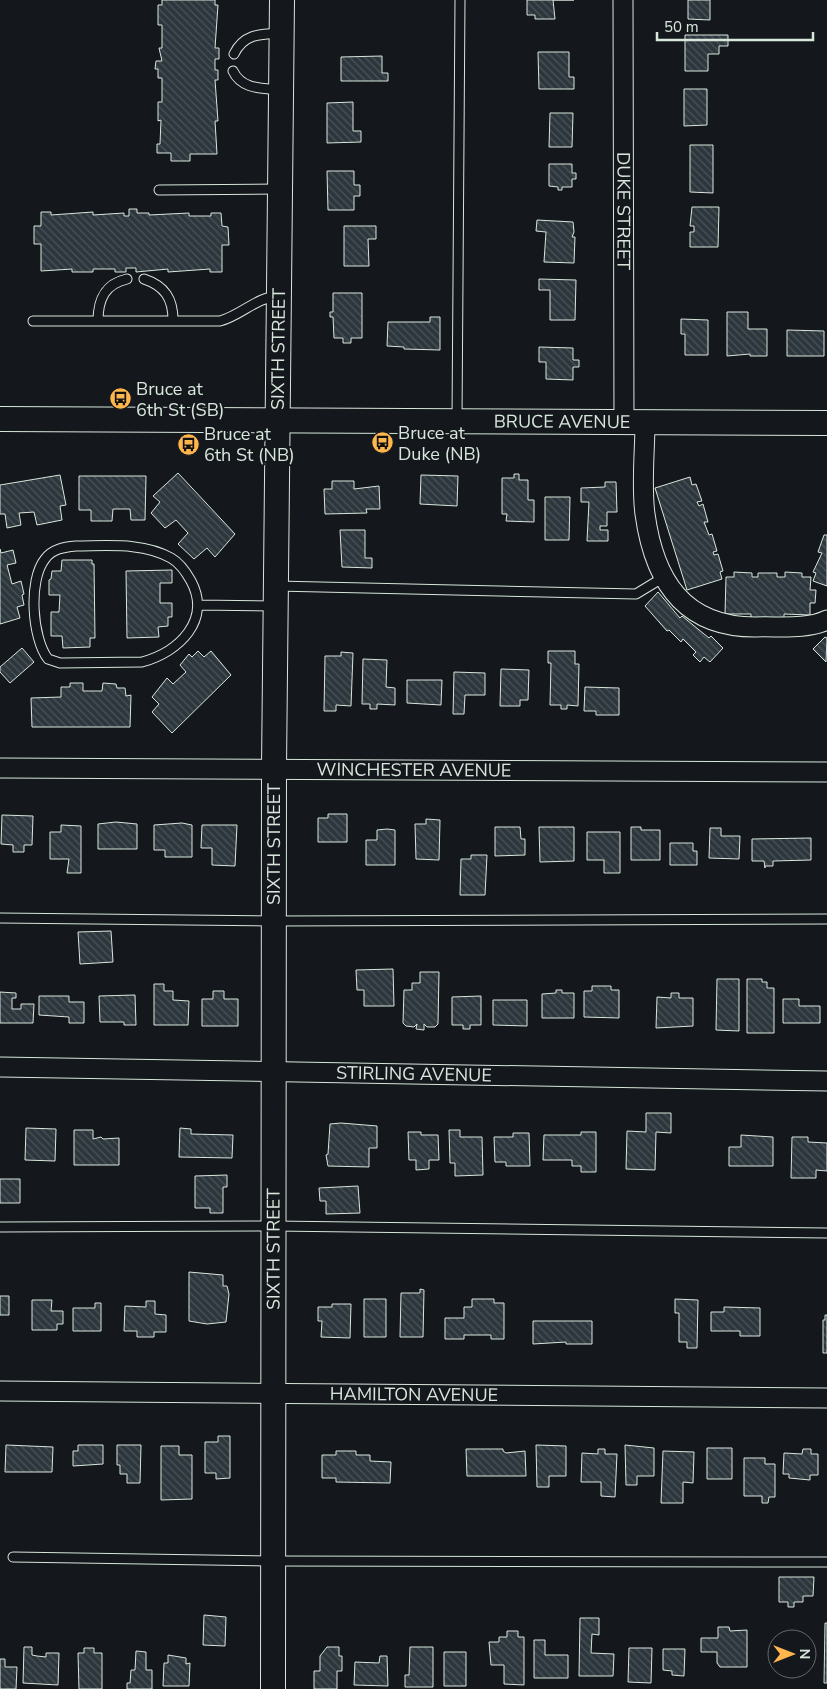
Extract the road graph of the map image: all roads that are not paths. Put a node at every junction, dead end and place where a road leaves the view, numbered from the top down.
1 (282, 0) edge
2 (460, 0) edge
3 (623, 0) edge
4 (282, 33) junction
5 (234, 54) dead end
6 (234, 71) dead end
7 (282, 90) junction
8 (280, 189) junction
9 (159, 190) dead end
10 (127, 279) dead end
11 (144, 279) dead end
12 (279, 296) junction
13 (174, 320) junction
14 (33, 321) dead end
15 (98, 321) junction
16 (0, 420) edge
17 (278, 421) junction
18 (457, 422) junction
19 (635, 423) junction
20 (827, 423) edge
21 (664, 578) junction
22 (276, 596) junction
23 (198, 606) junction
24 (827, 620) edge
25 (0, 768) edge
26 (274, 768) junction
27 (827, 772) edge
28 (0, 918) edge
29 (827, 919) edge
30 (274, 921) junction
31 (0, 1067) edge
32 (274, 1072) junction
33 (827, 1081) edge
34 (274, 1226) junction
35 (0, 1227) edge
36 (827, 1233) edge
37 (0, 1391) edge
38 (274, 1394) junction
39 (827, 1398) edge
40 (13, 1557) dead end
41 (273, 1562) junction
42 (827, 1562) edge
43 (273, 1689) edge

1 - 4 street, SIXTH STREET
2 - 18 lane
3 - 19 street, DUKE STREET
4 - 5 lane
4 - 7 street, SIXTH STREET
6 - 7 lane
7 - 8 street, SIXTH STREET
8 - 9 lane
8 - 12 street, SIXTH STREET
10 - 15 lane
11 - 13 lane
12 - 13 lane
12 - 17 street, SIXTH STREET
13 - 15 lane
14 - 15 lane
16 - 17 street, BRUCE AVENUE
17 - 18 street, BRUCE AVENUE
17 - 22 street, SIXTH STREET
18 - 19 street, BRUCE AVENUE
19 - 20 street, BRUCE AVENUE
19 - 21 street, BRUCE AVENUE
21 - 22 lane
21 - 24 street, BRUCE AVENUE
22 - 23 lane
22 - 26 street, SIXTH STREET
23 - 23 lane
25 - 26 street, WINCHESTER AVENUE
26 - 27 street, WINCHESTER AVENUE
26 - 30 street, SIXTH STREET
28 - 30 lane
29 - 30 lane
30 - 32 street, SIXTH STREET
31 - 32 street, STIRLING AVENUE
32 - 33 street, STIRLING AVENUE
32 - 34 street, SIXTH STREET
34 - 35 lane
34 - 36 lane
34 - 38 street, SIXTH STREET
37 - 38 street, HAMILTON AVENUE
38 - 39 street, HAMILTON AVENUE
38 - 41 street, SIXTH STREET
40 - 41 lane
41 - 42 lane
41 - 43 street, SIXTH STREET

